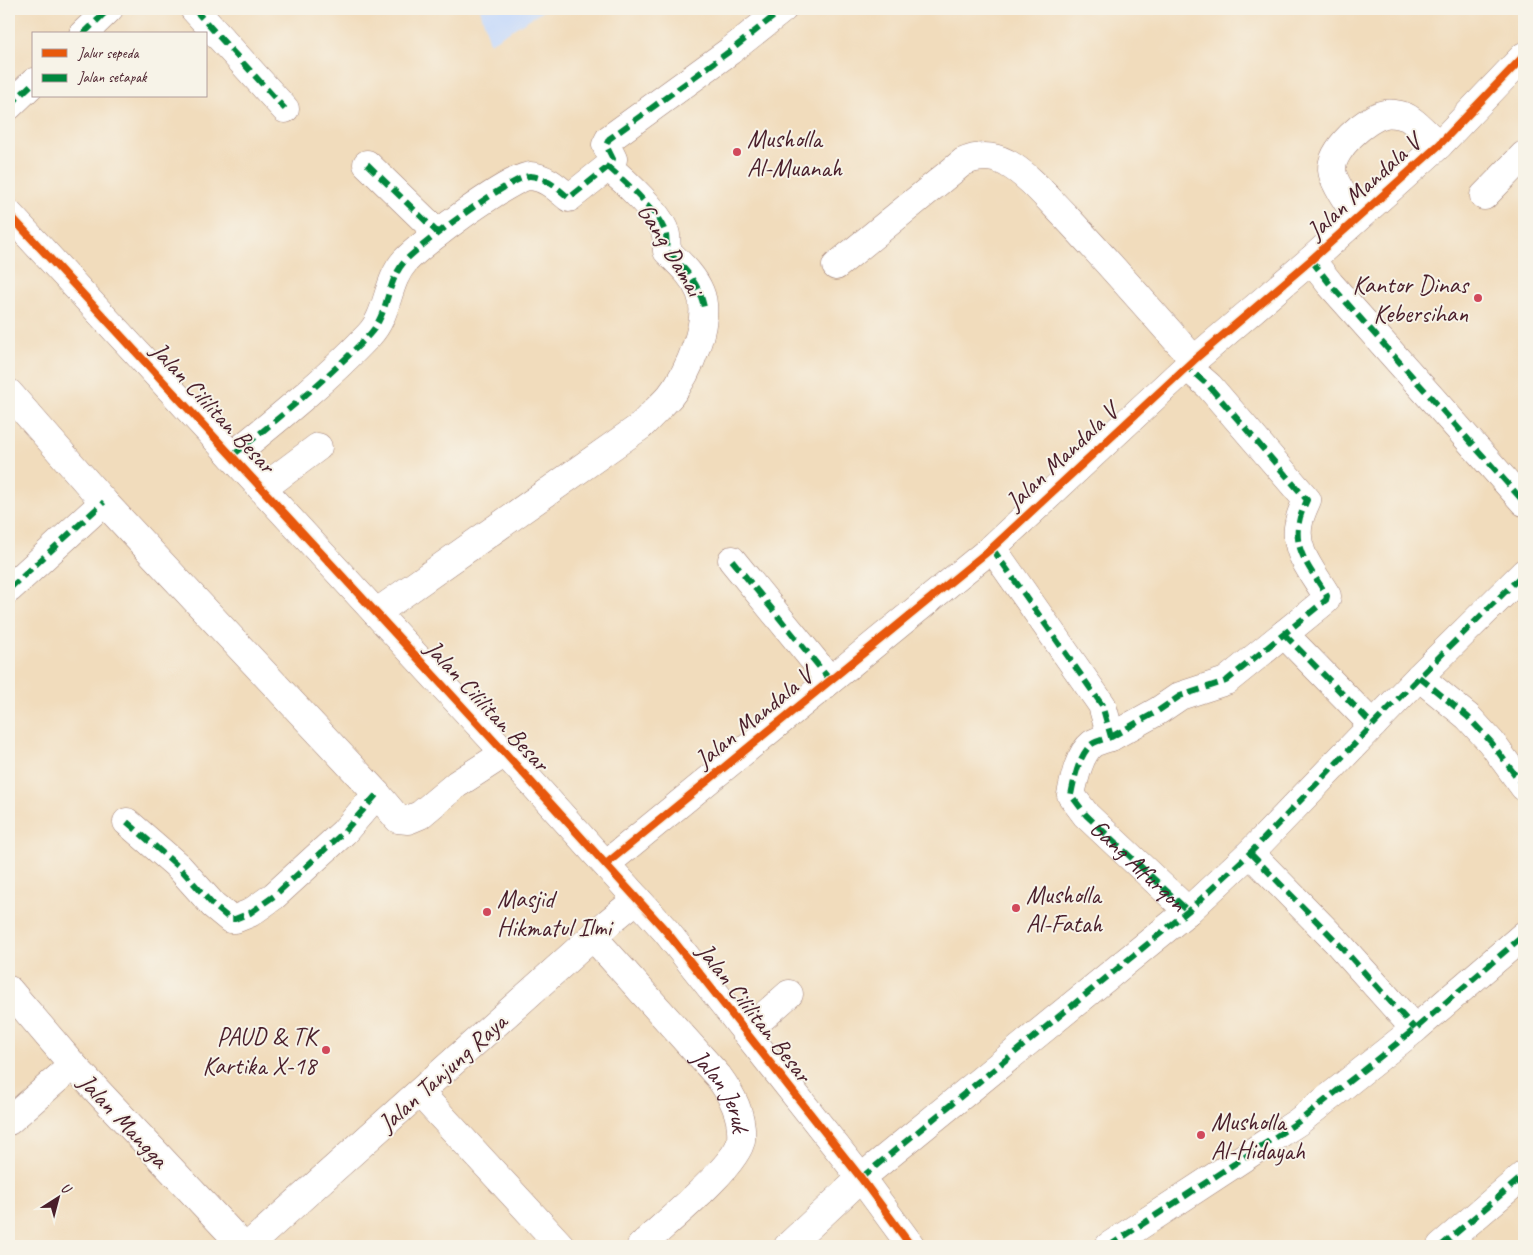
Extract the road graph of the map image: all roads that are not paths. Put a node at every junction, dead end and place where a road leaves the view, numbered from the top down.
1 (109, 9) edge
2 (194, 9) edge
3 (783, 9) edge
4 (85, 32) edge
5 (1524, 56) edge
6 (32, 84) edge
7 (9, 106) edge
8 (285, 110) dead end
9 (1439, 145) junction
10 (1524, 155) edge
11 (367, 164) dead end
12 (608, 167) junction
13 (1484, 196) dead end
14 (9, 214) edge
15 (1357, 217) junction
16 (438, 233) junction
17 (1311, 260) junction
18 (836, 266) dead end
19 (1191, 364) junction
20 (9, 394) edge
21 (318, 447) dead end
22 (232, 456) junction
23 (262, 489) junction
24 (104, 502) junction
25 (1524, 502) edge
26 (992, 548) junction
27 (732, 560) dead end
28 (1524, 573) edge
29 (9, 589) edge
30 (376, 613) junction
31 (1284, 634) junction
32 (1419, 677) junction
33 (830, 680) junction
34 (1373, 725) junction
35 (1111, 737) junction
36 (505, 753) junction
37 (1524, 786) edge
38 (377, 794) junction
39 (127, 822) dead end
40 (1250, 853) junction
41 (606, 864) junction
42 (637, 899) junction
43 (1188, 911) junction
44 (1524, 935) edge
45 (593, 937) junction
46 (9, 990) edge
47 (789, 994) dead end
48 (1415, 1029) junction
49 (746, 1032) junction
50 (73, 1065) junction
51 (420, 1092) junction
52 (9, 1121) edge
53 (1524, 1175) edge
54 (861, 1178) junction
55 (243, 1246) edge
56 (248, 1246) edge
57 (561, 1246) edge
58 (640, 1246) edge
59 (788, 1246) edge
60 (911, 1246) edge
61 (1109, 1246) edge
62 (1441, 1246) edge

1 - 4 street
2 - 8 street
3 - 12 street
5 - 9 street, Jalan Mandala V
6 - 7 street
9 - 15 street, Jalan Mandala V
9 - 15 street
10 - 13 street
11 - 16 street
12 - 16 street
12 - 30 street, Gang Damai
14 - 22 street, Jalan Cililitan Besar
15 - 17 street, Jalan Mandala V
16 - 22 street
17 - 19 street, Jalan Mandala V
17 - 25 street
18 - 19 street
19 - 26 street, Jalan Mandala V
19 - 31 street
20 - 24 street
21 - 23 street
22 - 23 street, Jalan Cililitan Besar
23 - 30 street, Jalan Cililitan Besar
24 - 29 street
24 - 38 street
26 - 33 street, Jalan Mandala V
26 - 35 street
27 - 33 street
28 - 32 street
30 - 36 street, Jalan Cililitan Besar
31 - 34 street
31 - 35 street
32 - 34 street
32 - 37 street
33 - 41 street, Jalan Mandala V
34 - 40 street
35 - 43 street, Gang Alfurqon
36 - 38 street
36 - 41 street, Jalan Cililitan Besar
38 - 39 street
40 - 43 street
40 - 48 street
41 - 42 street, Jalan Cililitan Besar
42 - 45 street, Jalan Tanjung Raya
42 - 49 street, Jalan Cililitan Besar
43 - 54 street, Gang Alfurqon
44 - 48 street
45 - 51 street, Jalan Tanjung Raya
45 - 58 street, Jalan Jeruk
46 - 50 street, Jalan Mangga
47 - 49 street
48 - 61 street
49 - 54 street, Jalan Cililitan Besar
50 - 52 street
50 - 55 street, Jalan Mangga
51 - 56 street, Jalan Tanjung Raya
51 - 57 street
53 - 62 street
54 - 59 street, Gang Alfurqon
54 - 60 street, Jalan Cililitan Besar

